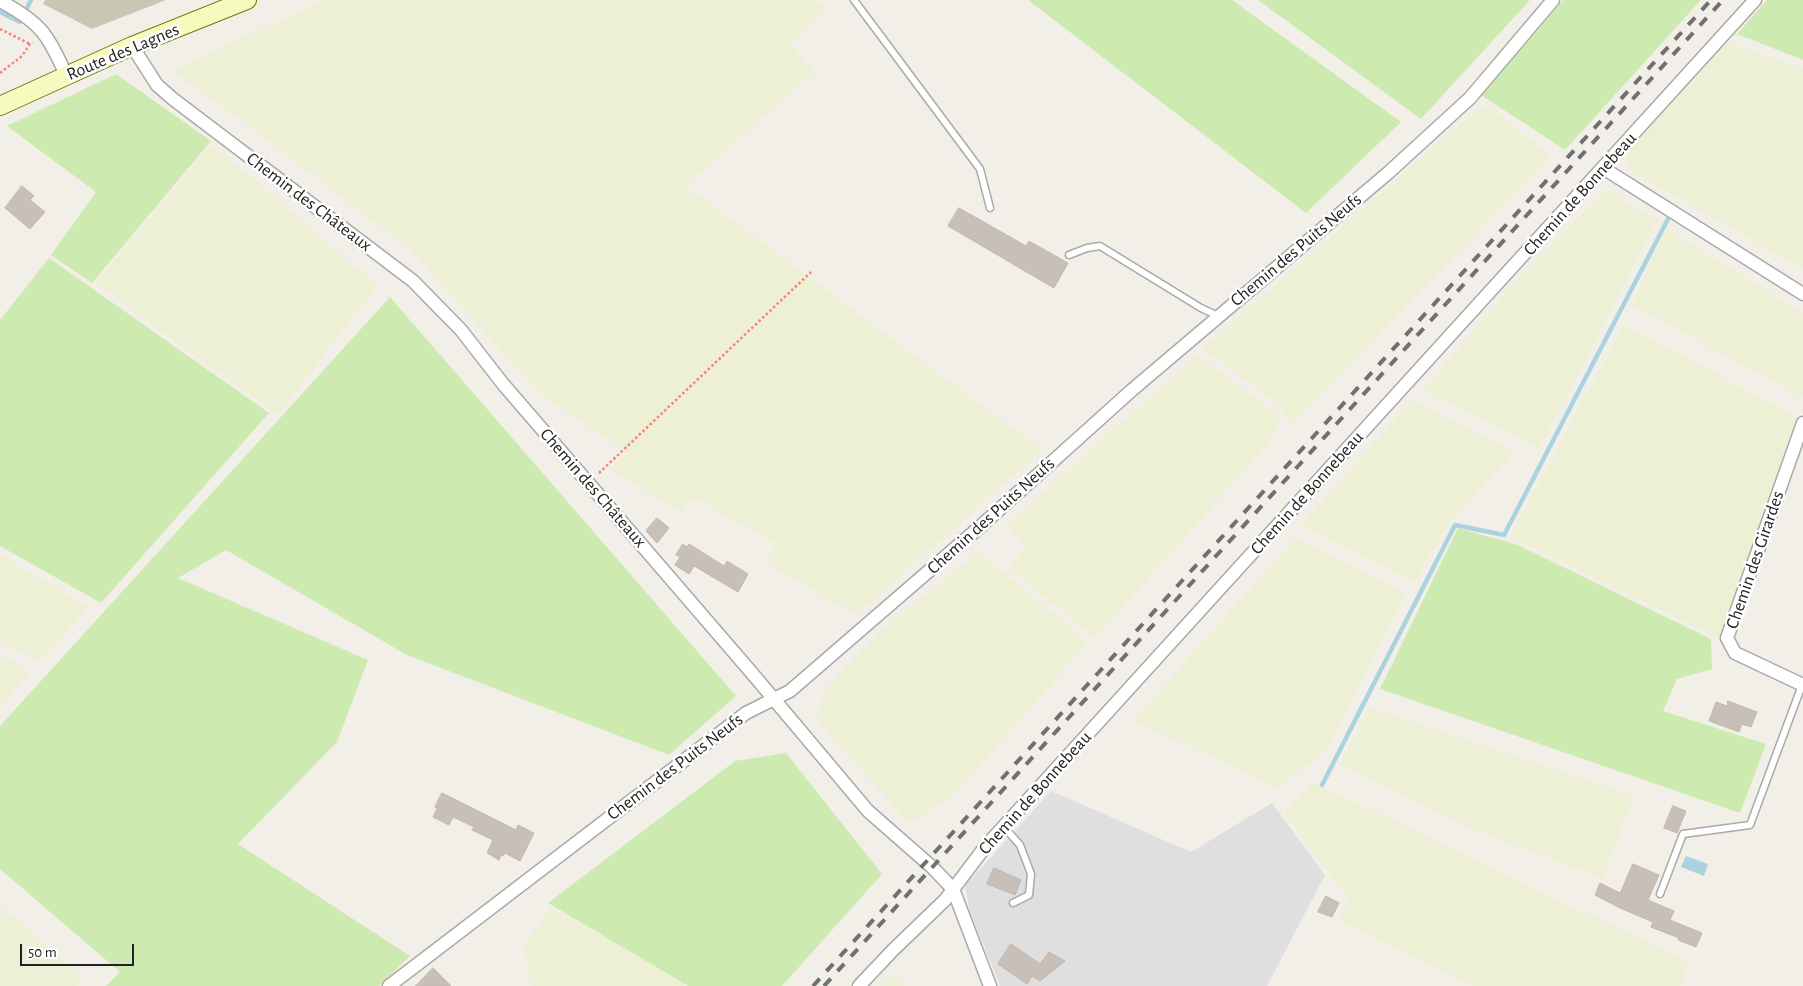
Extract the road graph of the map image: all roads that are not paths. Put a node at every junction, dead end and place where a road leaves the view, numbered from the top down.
1 (247, 0) edge
2 (854, 0) edge
3 (1553, 0) edge
4 (1755, 0) edge
5 (0, 1) edge
6 (132, 46) junction
7 (66, 75) junction
8 (0, 106) edge
9 (1603, 168) junction
10 (990, 208) dead end
11 (1069, 255) dead end
12 (1803, 294) edge
13 (1218, 316) junction
14 (1803, 423) edge
15 (1803, 685) edge
16 (773, 700) junction
17 (1004, 827) junction
18 (953, 888) junction
19 (1660, 894) dead end
20 (1013, 903) dead end
21 (389, 986) edge
22 (859, 986) edge
23 (990, 986) edge

1 - 6 street, Route des Lagnes
2 - 10 lane
3 - 13 street, Chemin des Puits Neufs
4 - 9 street, Chemin de Bonnebeau
5 - 7 street
6 - 7 street, Route des Lagnes
6 - 16 street, Chemin des Châteaux
7 - 8 street, Route des Lagnes
9 - 12 street
9 - 17 street, Chemin de Bonnebeau
11 - 13 lane
13 - 16 street, Chemin des Puits Neufs
14 - 15 street, Chemin des Girardes
15 - 19 lane
16 - 18 street, Chemin des Châteaux
16 - 21 street, Chemin des Puits Neufs
17 - 18 street, Chemin de Bonnebeau
17 - 20 lane
18 - 22 street, Chemin de Bonnebeau
18 - 23 street, Chemin des Châteaux

